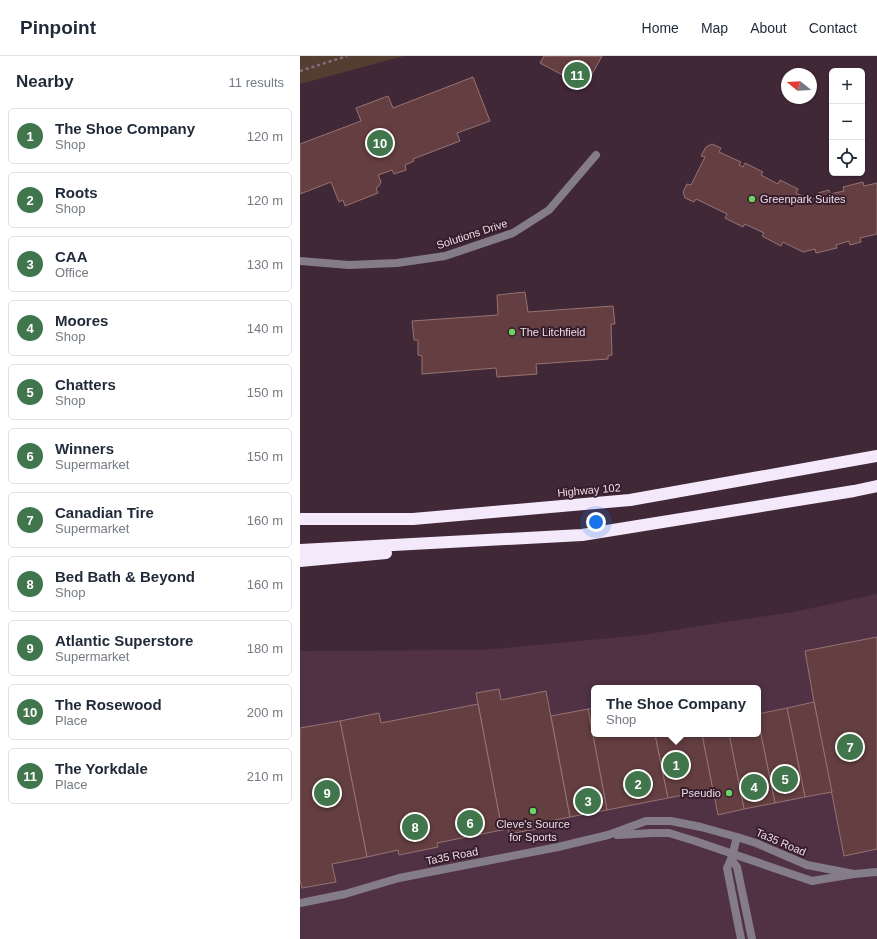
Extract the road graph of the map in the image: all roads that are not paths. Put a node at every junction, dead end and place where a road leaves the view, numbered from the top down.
1 (596, 154) dead end
2 (300, 262) edge
3 (877, 456) edge
4 (877, 486) edge
5 (300, 517) edge
6 (582, 535) junction
7 (300, 550) edge
8 (300, 561) edge
9 (608, 835) junction
10 (737, 837) junction
11 (732, 857) junction
12 (877, 872) edge
13 (854, 874) junction
14 (300, 903) edge
15 (742, 939) edge
16 (752, 939) edge

1 - 2 lane, Solutions Drive
3 - 5 highway, Highway 102
4 - 6 highway
6 - 7 highway
6 - 8 highway
9 - 10 lane, Ta35 Road
9 - 11 lane, Ta35 Road
9 - 14 lane, Ta35 Road
10 - 11 lane
10 - 13 lane, Ta35 Road
11 - 13 lane, Ta35 Road
11 - 15 lane
11 - 16 lane
12 - 13 lane, Ta35 Road

